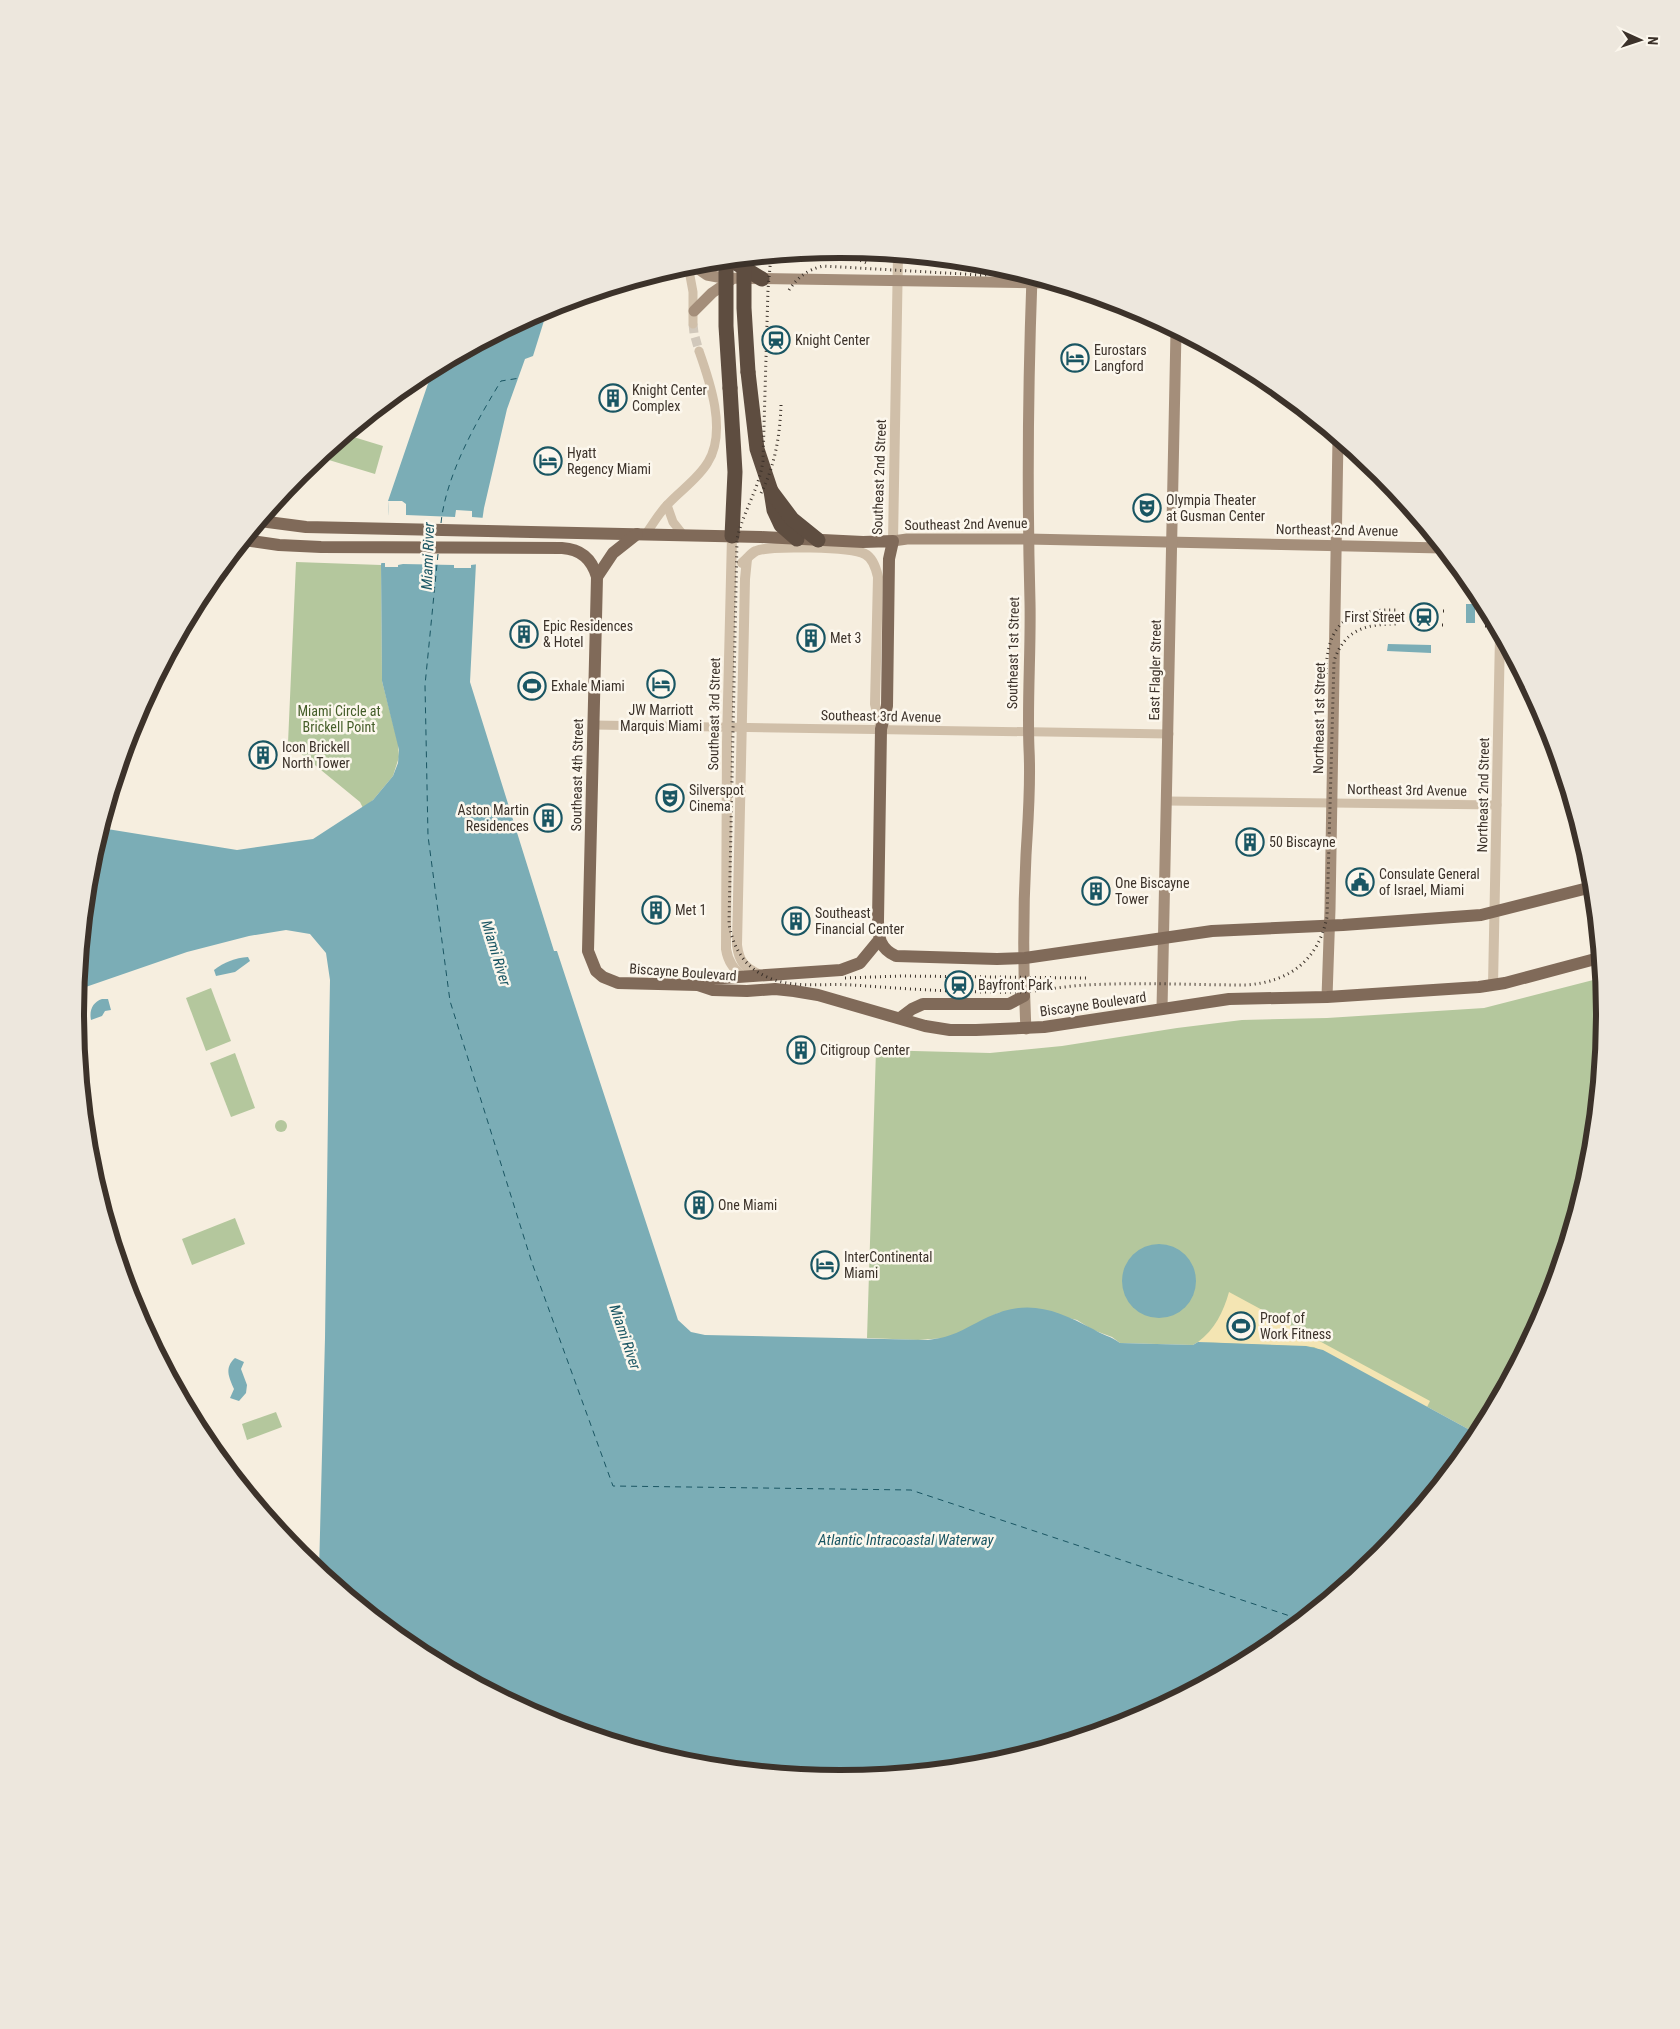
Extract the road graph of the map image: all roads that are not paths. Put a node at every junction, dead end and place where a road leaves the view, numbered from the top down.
1 (898, 261) edge
2 (740, 265) edge
3 (744, 265) edge
4 (726, 267) edge
5 (701, 272) edge
6 (691, 273) edge
7 (732, 279) junction
8 (762, 279) junction
9 (1019, 280) edge
10 (898, 281) junction
11 (1032, 283) edge
12 (694, 311) junction
13 (693, 324) tunnel mouth
14 (1176, 337) edge
15 (699, 351) tunnel mouth
16 (1338, 445) edge
17 (771, 491) junction
18 (667, 505) junction
19 (266, 522) edge
20 (641, 534) junction
21 (684, 536) junction
22 (732, 536) junction
23 (761, 537) junction
24 (1027, 538) junction
25 (797, 539) junction
26 (818, 540) junction
27 (251, 541) edge
28 (892, 541) junction
29 (1172, 542) junction
30 (1336, 545) junction
31 (780, 547) junction
32 (1435, 548) edge
33 (868, 556) joint
34 (747, 559) junction
35 (730, 572) junction
36 (597, 577) junction
37 (1500, 645) edge
38 (592, 725) junction
39 (728, 727) junction
40 (742, 727) junction
41 (881, 729) junction
42 (1028, 732) junction
43 (1169, 734) junction
44 (1167, 801) junction
45 (1332, 802) junction
46 (1497, 805) junction
47 (1586, 889) edge
48 (1494, 913) junction
49 (1330, 926) junction
50 (1165, 937) junction
51 (879, 940) junction
52 (1025, 958) junction
53 (1594, 959) edge
54 (596, 971) joint
55 (760, 975) junction
56 (744, 977) junction
57 (698, 985) junction
58 (1493, 986) junction
59 (774, 989) junction
60 (1024, 996) junction
61 (1327, 997) junction
62 (1162, 1009) junction
63 (900, 1018) junction
64 (1026, 1029) junction

1 - 10 street, Southeast 2nd Street
2 - 8 highway
3 - 17 highway, bridge
4 - 22 highway, bridge
5 - 7 main road
6 - 12 street
7 - 8 main road
7 - 12 main road
8 - 10 main road
9 - 10 main road
10 - 28 street, Southeast 2nd Street
11 - 24 main road, Southeast 1st Street
12 - 13 street
14 - 29 main road, East Flagler Street
15 - 18 street
16 - 30 main road, Northeast 1st Street
17 - 25 highway
17 - 26 highway
18 - 20 street
18 - 21 street
19 - 20 main road, Southeast 2nd Avenue
20 - 21 main road, Southeast 2nd Avenue
20 - 36 main road
21 - 22 main road, Southeast 2nd Avenue
22 - 23 main road, Southeast 2nd Avenue
22 - 35 street, Southeast 3rd Street
23 - 25 main road, Southeast 2nd Avenue
23 - 31 street, Southeast 2nd Avenue
24 - 28 main road, Southeast 2nd Avenue
24 - 29 main road, Southeast 2nd Avenue
24 - 42 main road, Southeast 1st Street
25 - 26 main road, Southeast 2nd Avenue
26 - 28 main road, Southeast 2nd Avenue
27 - 36 main road
28 - 41 main road, Southeast 2nd Street
29 - 30 main road, Northeast 2nd Avenue
29 - 43 main road, East Flagler Street
30 - 32 main road, Northeast 2nd Avenue
30 - 45 main road, Northeast 1st Street
31 - 33 street, Southeast 2nd Avenue
31 - 34 street, Southeast 2nd Avenue
33 - 41 street, Southeast 2nd Street
34 - 35 street, Southeast 2nd Avenue
34 - 40 street, Southeast 3rd Street
35 - 39 street, Southeast 3rd Street
36 - 38 main road, Southeast 4th Street
37 - 46 street, Northeast 2nd Street
38 - 39 street, Southeast 3rd Avenue
38 - 54 main road, Southeast 4th Street
39 - 40 street, Southeast 3rd Avenue
39 - 56 street, Southeast 3rd Street
40 - 41 street, Southeast 3rd Avenue
40 - 55 street, Southeast 3rd Street
41 - 42 street, Southeast 3rd Avenue
41 - 51 main road, Southeast 2nd Street
42 - 43 street, Southeast 3rd Avenue
42 - 52 main road, Southeast 1st Street
43 - 44 main road, East Flagler Street
44 - 45 street, Northeast 3rd Avenue
44 - 50 main road, East Flagler Street
45 - 46 street, Northeast 3rd Avenue
45 - 49 main road, Northeast 1st Street
46 - 48 street, Northeast 2nd Street
47 - 48 main road
48 - 49 main road
48 - 58 street, Northeast 2nd Street
49 - 50 main road
49 - 61 main road, Northeast 1st Street
50 - 52 main road
50 - 62 main road, East Flagler Street
51 - 52 main road
51 - 55 main road
52 - 60 main road, Southeast 1st Street
53 - 58 main road, Biscayne Boulevard
54 - 57 main road, Biscayne Boulevard
55 - 56 main road
56 - 57 main road
56 - 59 main road
57 - 59 main road, Biscayne Boulevard
58 - 61 main road, Biscayne Boulevard
59 - 63 main road, Biscayne Boulevard
60 - 63 main road
60 - 64 main road, Southeast 1st Street
61 - 62 main road, Biscayne Boulevard
62 - 64 main road, Biscayne Boulevard
63 - 64 main road, Biscayne Boulevard

